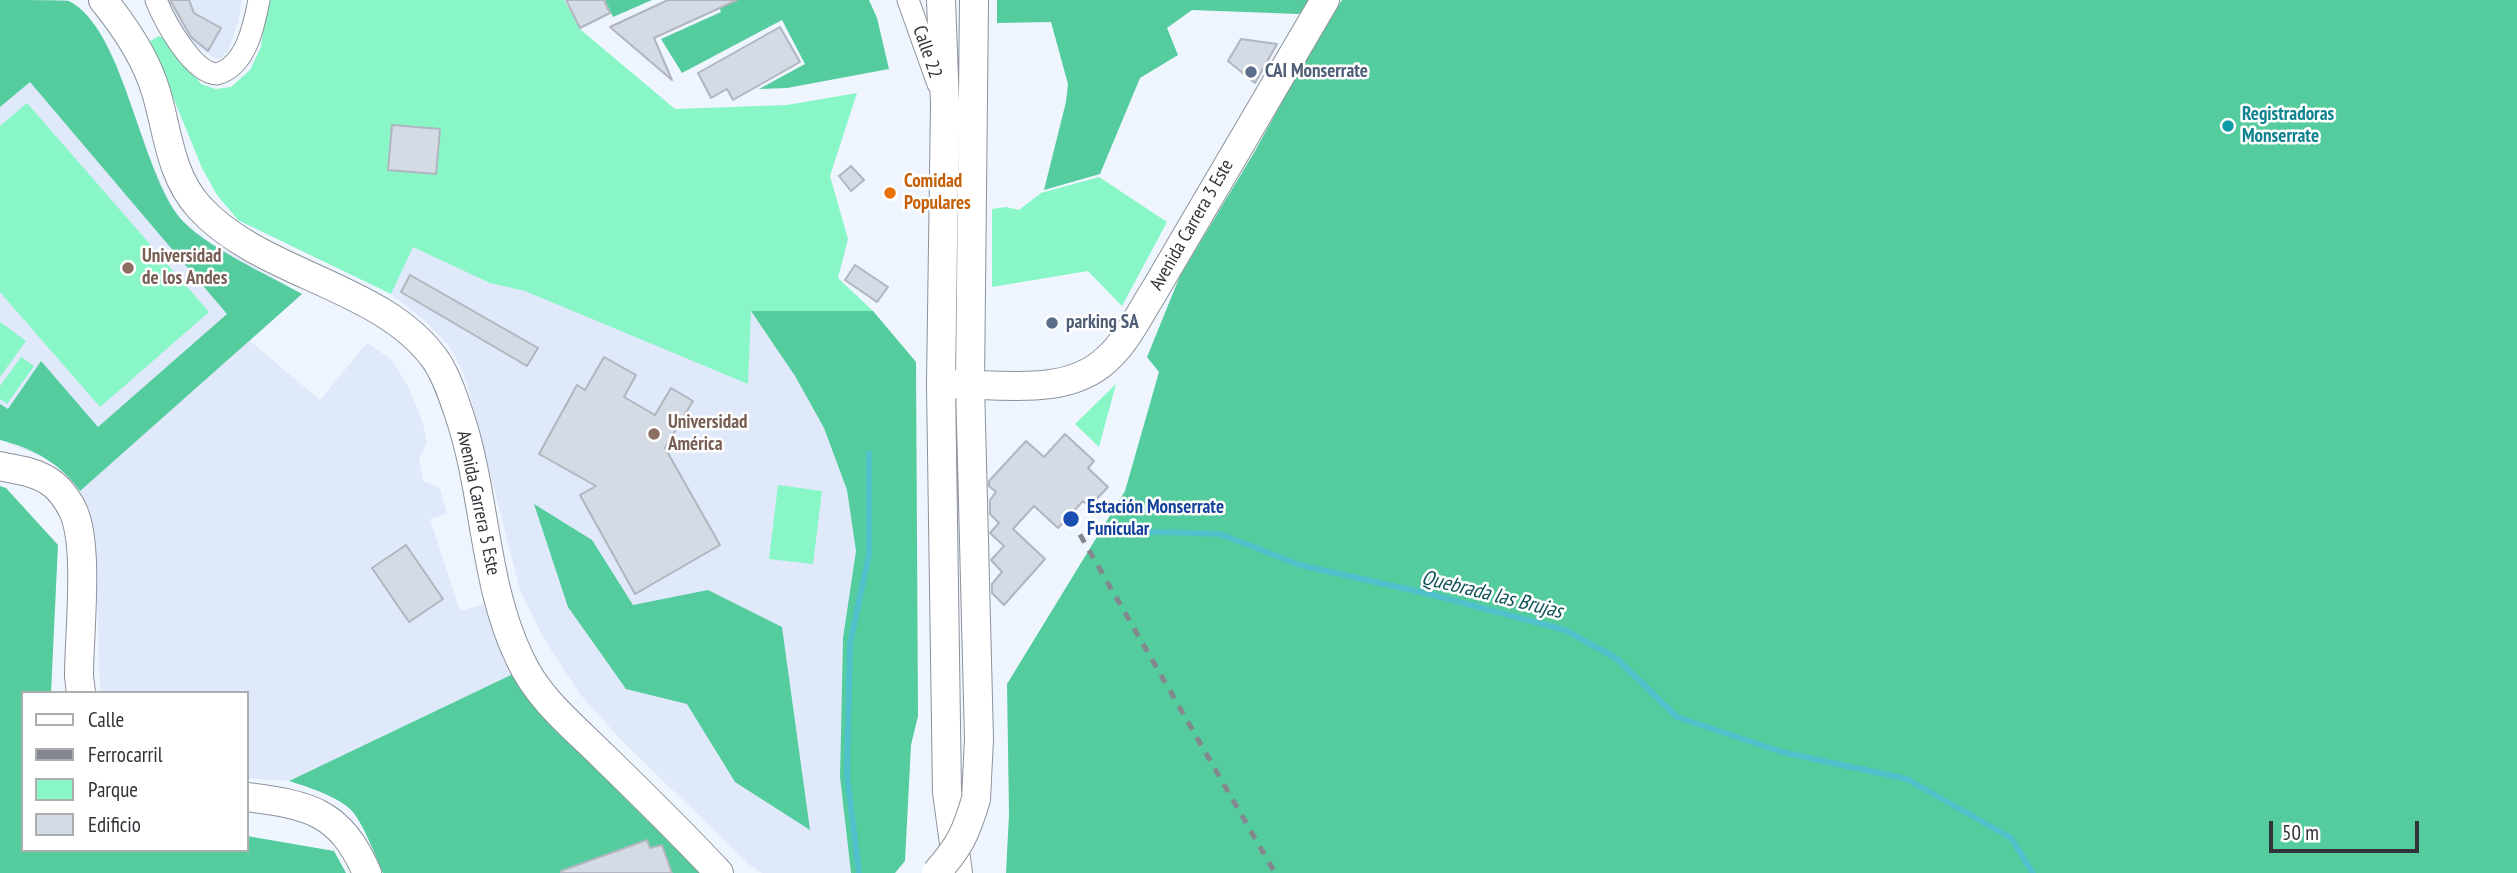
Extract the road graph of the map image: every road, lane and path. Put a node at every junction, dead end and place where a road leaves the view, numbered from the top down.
1 (103, 0) edge
2 (156, 0) edge
3 (259, 0) edge
4 (908, 0) edge
5 (943, 0) edge
6 (974, 0) edge
7 (1325, 0) edge
8 (975, 64) junction
9 (945, 104) junction
10 (942, 384) junction
11 (970, 384) junction
12 (0, 466) edge
13 (82, 691) edge
14 (248, 797) edge
15 (367, 873) edge
16 (719, 873) edge
17 (936, 873) edge
18 (958, 873) edge

1 - 16 main road, Avenida Carrera 5 Este
2 - 3 street
4 - 9 street, Calle 22
5 - 8 street, Calle 22
5 - 9 main road
6 - 8 main road
7 - 11 main road, Avenida Carrera 3 Este
8 - 11 main road
9 - 10 main road
10 - 11 main road, Avenida Carrera 3 Este
10 - 18 main road
11 - 17 main road, bridge
12 - 13 main road
14 - 15 main road

